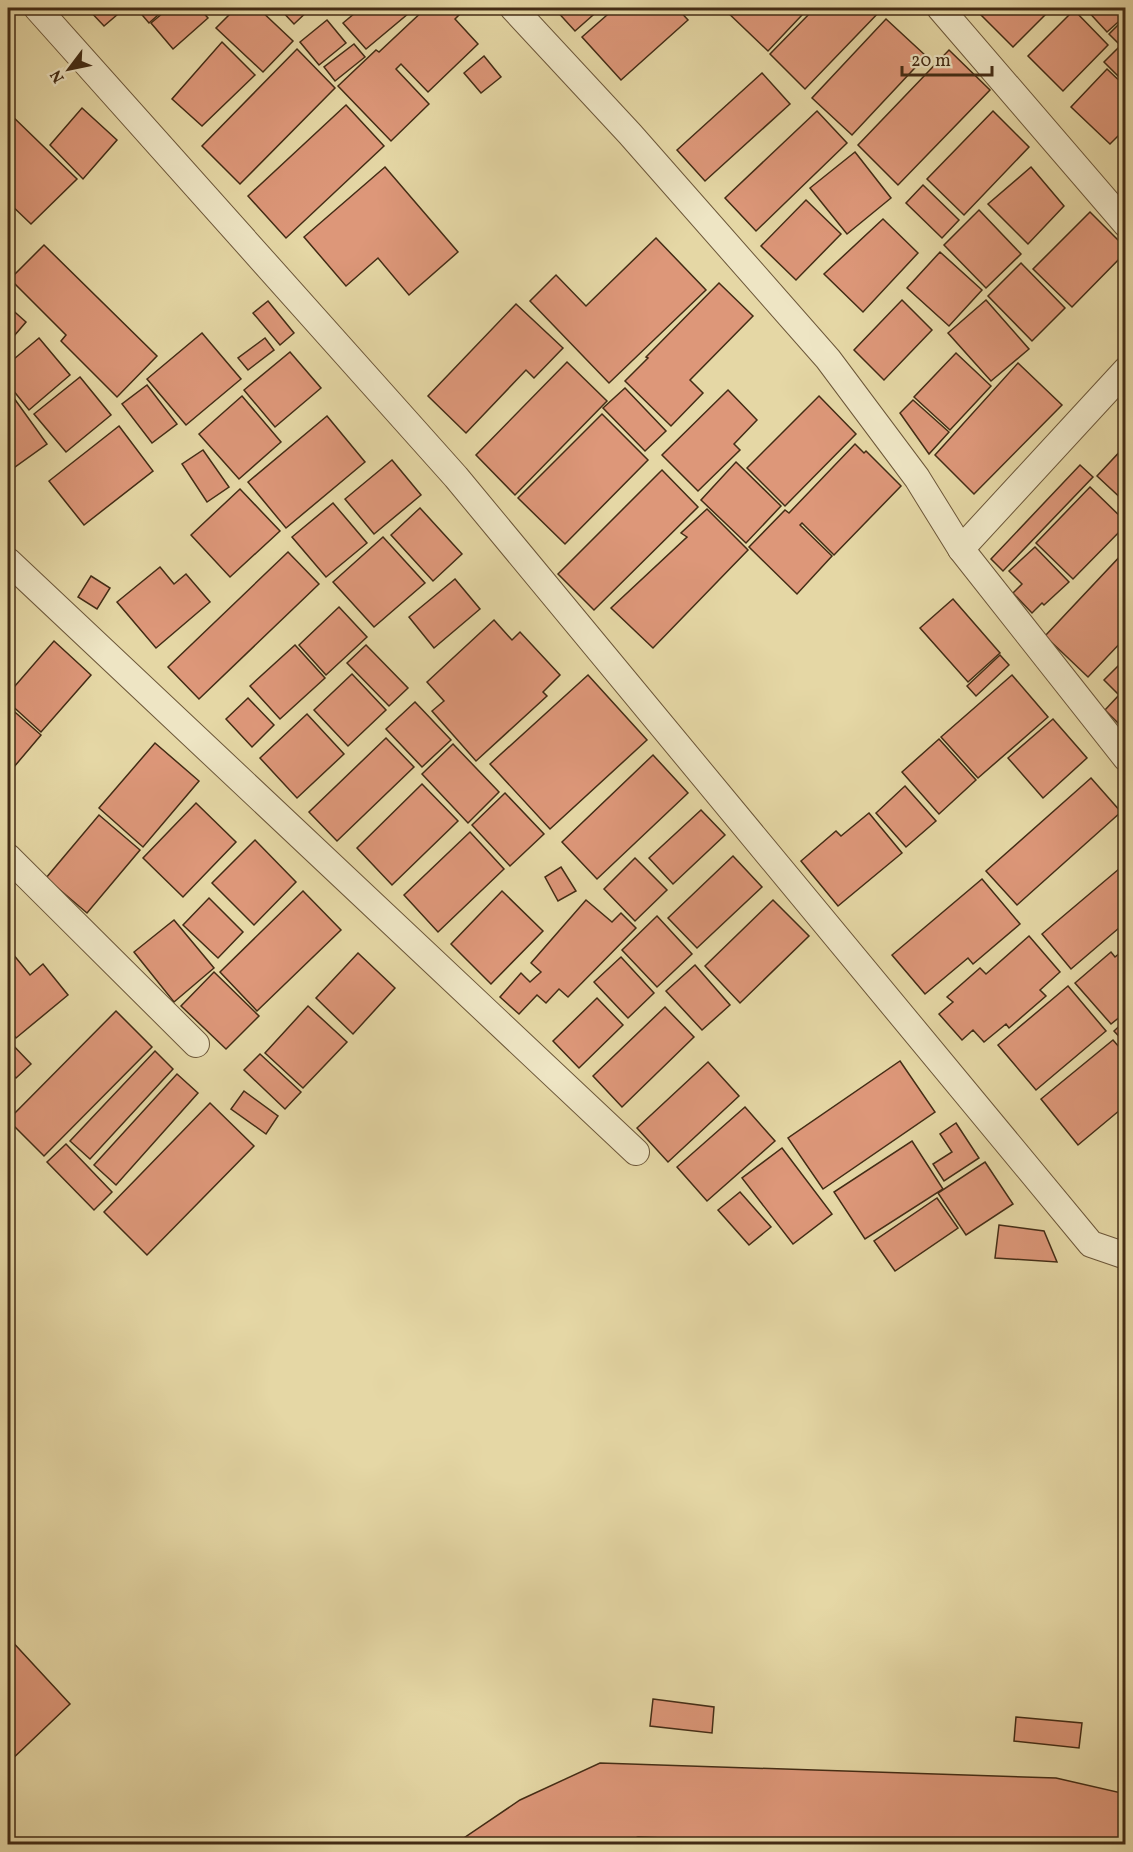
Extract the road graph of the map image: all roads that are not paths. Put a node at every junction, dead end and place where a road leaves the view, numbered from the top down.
1 (37, 8) edge
2 (513, 8) edge
3 (940, 8) edge
4 (1125, 224) edge
5 (1125, 370) edge
6 (960, 549) junction
7 (8, 561) edge
8 (1125, 758) edge
9 (8, 856) edge
10 (196, 1044) dead end
11 (636, 1152) dead end
12 (1125, 1256) edge

1 - 12 street
2 - 6 street
3 - 4 street
5 - 6 street
6 - 8 street
7 - 11 street
9 - 10 street

